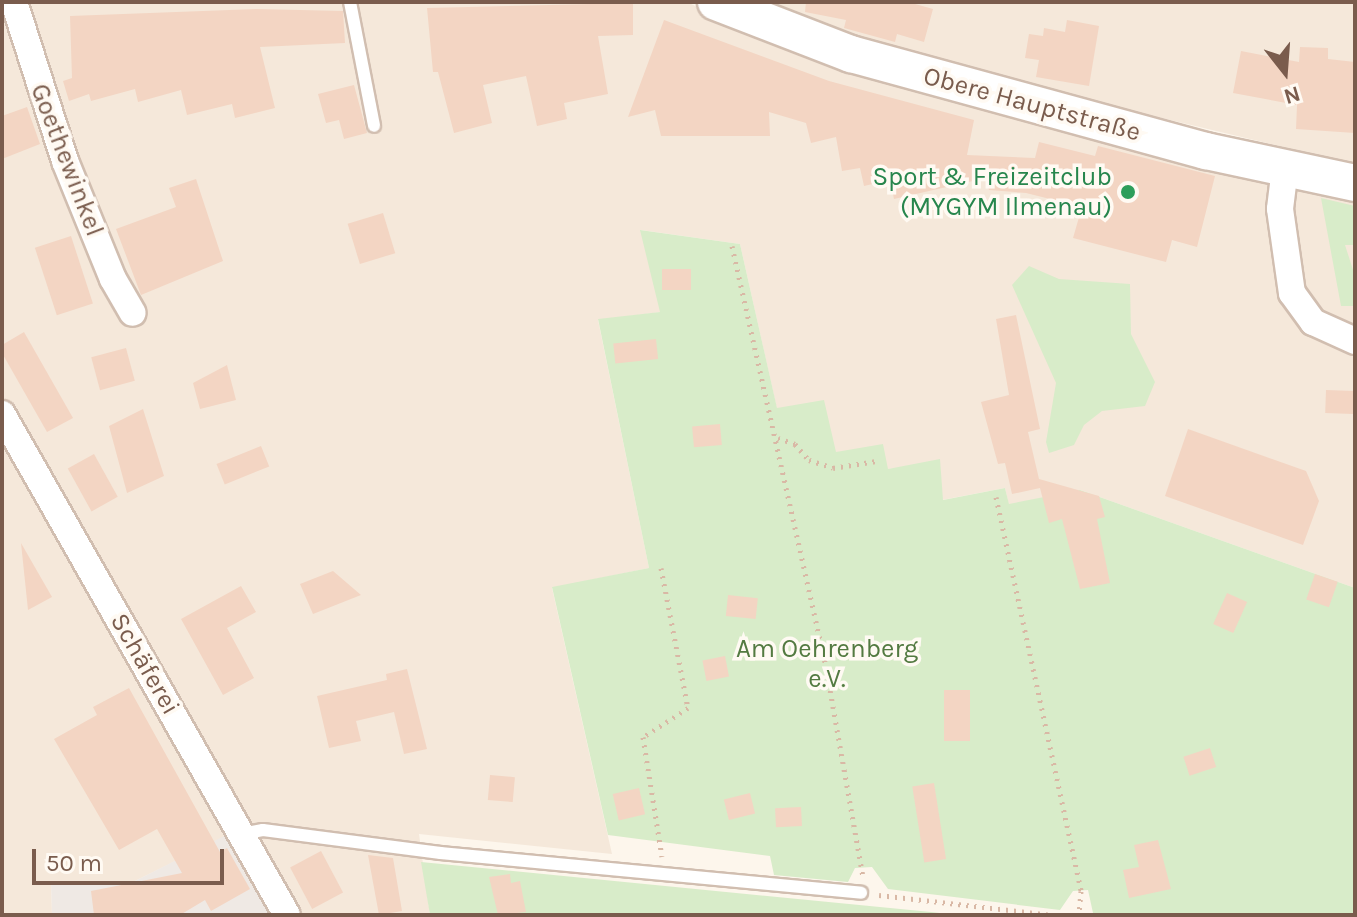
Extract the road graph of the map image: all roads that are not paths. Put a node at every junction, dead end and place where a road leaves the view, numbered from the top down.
1 (14, 2) edge
2 (350, 2) edge
3 (716, 2) edge
4 (374, 126) dead end
5 (1285, 168) junction
6 (1355, 183) edge
7 (133, 313) dead end
8 (1355, 341) edge
9 (2, 414) edge
10 (242, 834) junction
11 (861, 893) road end
12 (287, 915) edge

1 - 7 street, Goethewinkel
2 - 4 lane
3 - 5 main road, Obere Hauptstraße
5 - 6 main road, Obere Hauptstraße
5 - 8 street
9 - 10 street, Schäferei
10 - 11 lane
10 - 12 street, Schäferei

